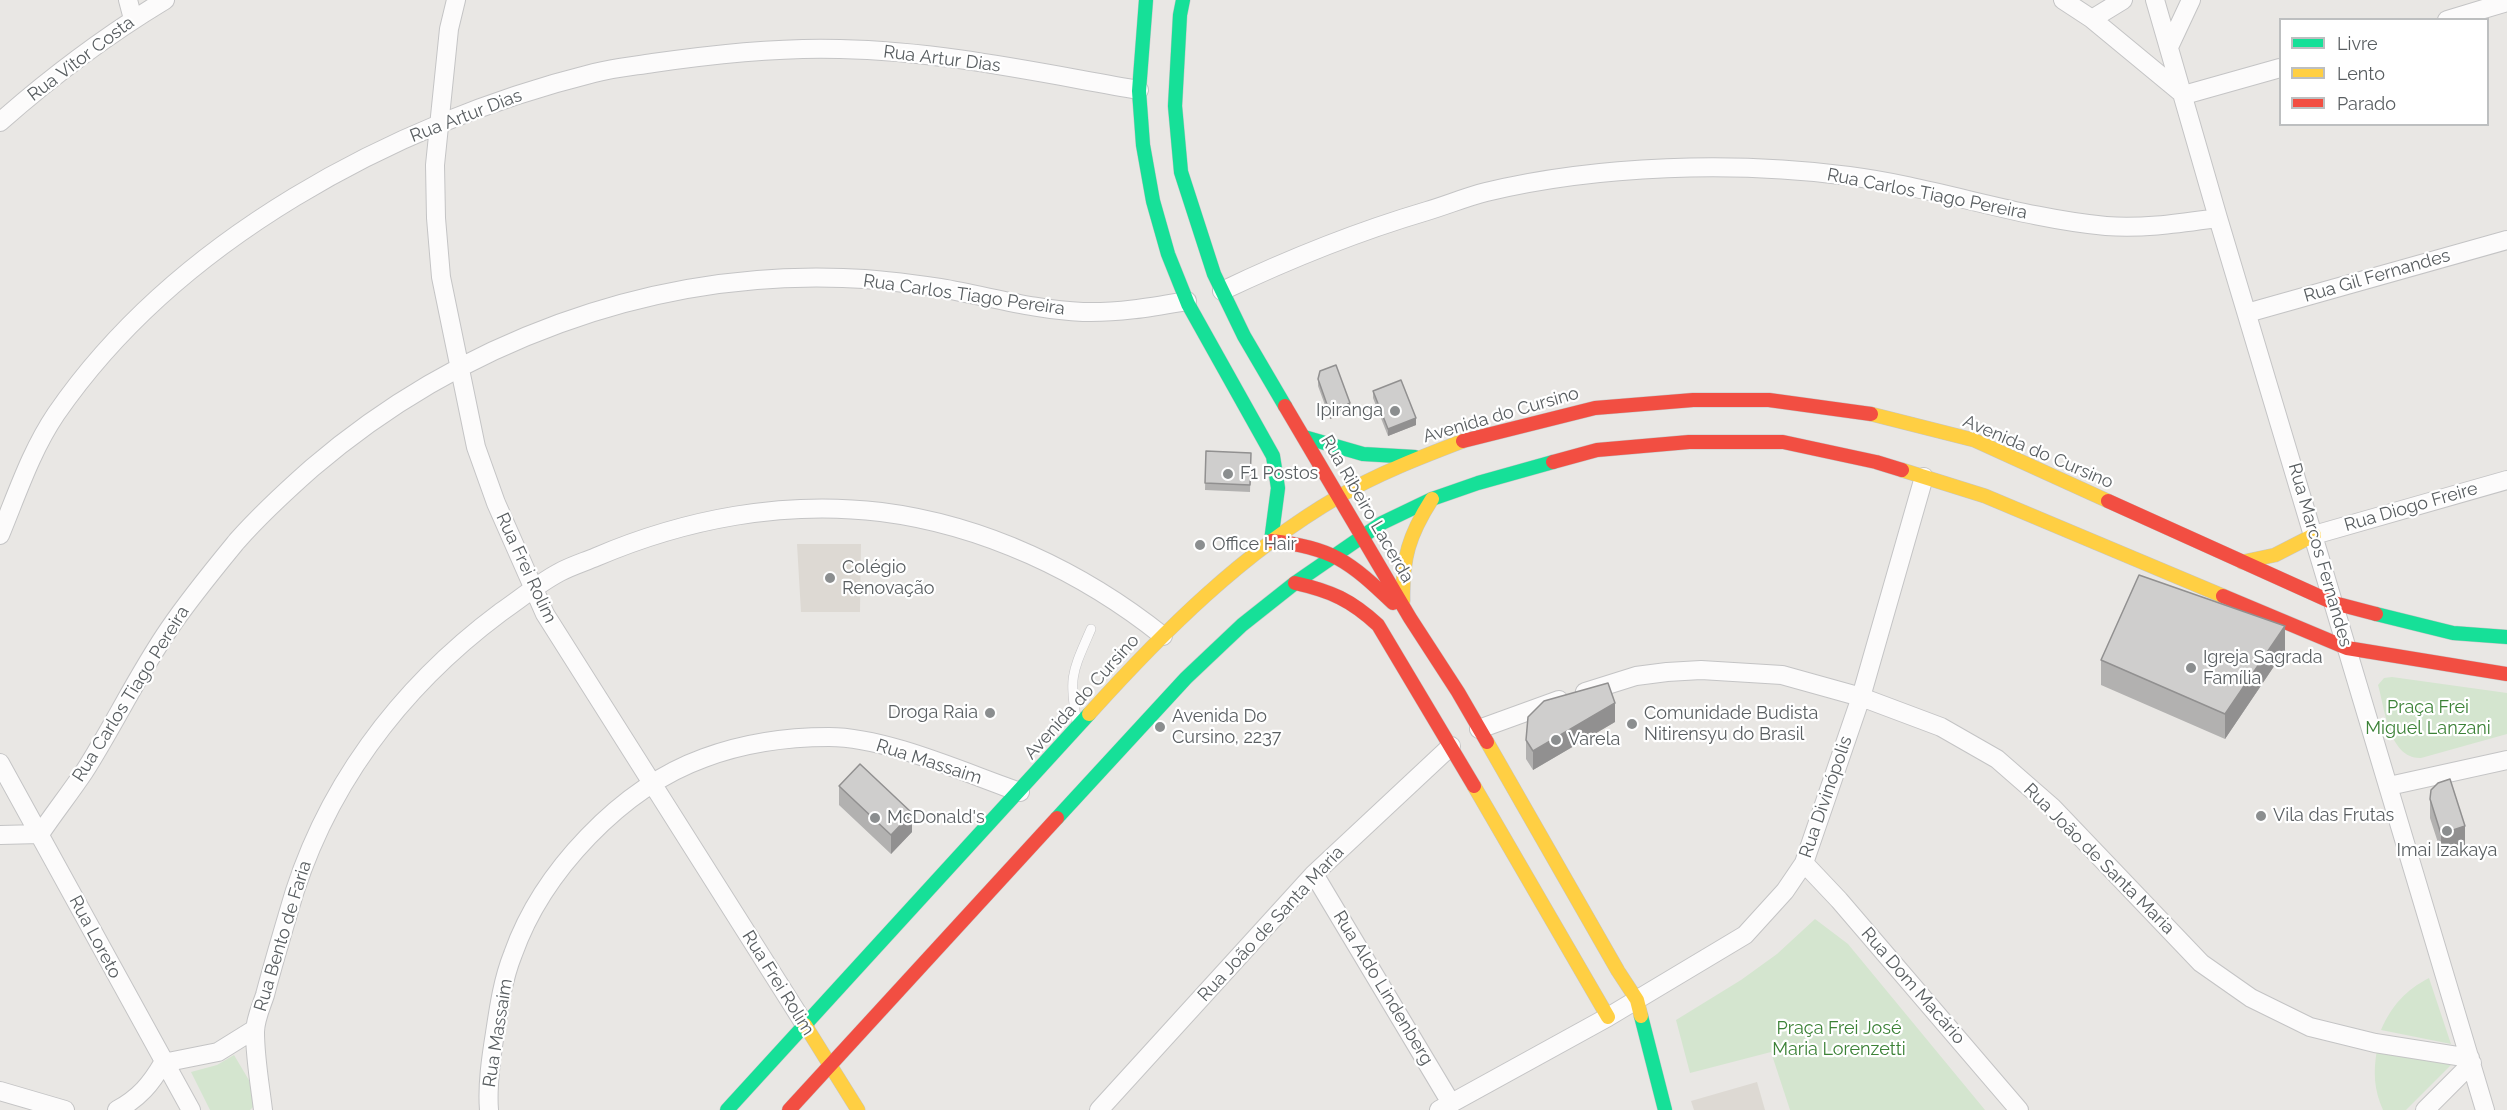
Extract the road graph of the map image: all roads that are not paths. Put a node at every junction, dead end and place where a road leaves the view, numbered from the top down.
1 (128, 0) edge
2 (165, 0) edge
3 (456, 0) edge
4 (1146, 0) edge
5 (1183, 0) edge
6 (2063, 0) edge
7 (2123, 0) edge
8 (2155, 0) edge
9 (2191, 0) edge
10 (2507, 2) edge
11 (2454, 18) edge
12 (133, 19) junction
13 (2092, 19) junction
14 (2169, 47) junction
15 (2279, 68) edge
16 (1139, 90) junction
17 (2184, 95) junction
18 (0, 122) edge
19 (439, 125) junction
20 (2218, 218) junction
21 (2507, 240) edge
22 (1222, 291) junction
23 (1187, 301) junction
24 (2247, 313) junction
25 (459, 367) junction
26 (1304, 437) junction
27 (1418, 458) junction
28 (1924, 477) junction
29 (2507, 480) edge
30 (1339, 496) junction
31 (1432, 499) junction
32 (2314, 535) junction
33 (0, 536) edge
34 (1363, 536) junction
35 (1271, 541) junction
36 (1334, 555) junction
37 (2242, 562) junction
38 (1295, 583) junction
39 (533, 589) junction
40 (2334, 603) junction
41 (1407, 613) junction
42 (1091, 629) dead end
43 (1163, 636) junction
44 (2507, 637) edge
45 (2347, 648) junction
46 (2507, 674) edge
47 (1861, 697) junction
48 (1078, 728) junction
49 (1479, 729) junction
50 (1451, 746) junction
51 (2507, 760) edge
52 (0, 763) edge
53 (653, 785) junction
54 (2389, 786) junction
55 (1020, 792) junction
56 (40, 834) junction
57 (0, 835) edge
58 (1804, 863) junction
59 (1314, 874) junction
60 (1637, 1000) junction
61 (1608, 1017) junction
62 (805, 1025) junction
63 (255, 1029) junction
64 (2471, 1061) junction
65 (163, 1063) junction
66 (830, 1064) junction
67 (0, 1091) edge
68 (1445, 1106) edge
69 (65, 1110) edge
70 (117, 1110) edge
71 (190, 1110) edge
72 (263, 1110) edge
73 (489, 1110) edge
74 (727, 1110) edge
75 (789, 1110) edge
76 (858, 1110) edge
77 (1099, 1110) edge
78 (1665, 1110) edge
79 (2019, 1110) edge
80 (2425, 1110) edge
81 (2486, 1110) edge

1 - 12 street
2 - 12 street, Rua Vitor Costa
3 - 19 street, Rua Frei Rolim
4 - 16 main road
5 - 22 main road, Rua Ribeiro Lacerda
6 - 13 street
7 - 13 street
8 - 14 street, Rua Marcos Fernandes
9 - 14 street
10 - 11 street
12 - 18 street, Rua Vitor Costa
13 - 17 street
14 - 17 street, Rua Marcos Fernandes
15 - 17 street
16 - 19 street, Rua Artur Dias
16 - 23 main road
17 - 20 street, Rua Marcos Fernandes
19 - 25 street, Rua Frei Rolim
19 - 33 street, Rua Artur Dias
20 - 22 street, Rua Carlos Tiago Pereira
20 - 24 street, Rua Marcos Fernandes
21 - 24 street, Rua Gil Fernandes
22 - 26 main road, Rua Ribeiro Lacerda
23 - 25 street, Rua Carlos Tiago Pereira
23 - 35 main road
24 - 32 street, Rua Marcos Fernandes
25 - 39 street, Rua Frei Rolim
25 - 56 street, Rua Carlos Tiago Pereira
26 - 27 main road
26 - 30 main road, Rua Ribeiro Lacerda
27 - 30 main road, Avenida do Cursino
27 - 37 main road, Avenida do Cursino
28 - 31 main road
28 - 45 main road
28 - 47 street, Rua Divinópolis
29 - 32 street, Rua Diogo Freire
30 - 34 main road, Rua Ribeiro Lacerda
30 - 35 main road, Avenida do Cursino
31 - 34 main road
31 - 41 main road
32 - 37 main road
32 - 40 street, Rua Marcos Fernandes
34 - 36 main road
34 - 41 main road, Rua Ribeiro Lacerda
35 - 36 main road
35 - 43 main road, Avenida do Cursino
36 - 38 main road
36 - 41 main road
37 - 40 main road, Avenida do Cursino
38 - 50 main road
38 - 66 main road
39 - 43 street, Rua Bento de Faria
39 - 53 street, Rua Frei Rolim
39 - 63 street, Rua Bento de Faria
40 - 44 main road, Avenida do Cursino
40 - 45 street, Rua Marcos Fernandes
41 - 49 main road, Rua Ribeiro Lacerda
42 - 48 lane
43 - 48 main road, Avenida do Cursino
45 - 46 main road
45 - 54 street, Rua Marcos Fernandes
47 - 49 street, Rua João de Santa Maria
47 - 58 street, Rua Divinópolis
47 - 64 street, Rua João de Santa Maria
48 - 55 main road, Avenida do Cursino
49 - 60 main road, Rua Ribeiro Lacerda
50 - 59 street, Rua João de Santa Maria
50 - 61 main road
51 - 54 street
52 - 56 street, Rua Loreto
53 - 55 street, Rua Massaim
53 - 62 street, Rua Frei Rolim
53 - 73 street, Rua Massaim
54 - 64 street, Rua Marcos Fernandes
55 - 62 main road, Avenida do Cursino
56 - 57 street
56 - 65 street, Rua Loreto
58 - 60 street, Rua Divinópolis
58 - 79 street, Rua Dom Macário
59 - 68 street, Rua Aldo Lindenberg
59 - 77 street, Rua João de Santa Maria
60 - 61 street, Rua Divinópolis
60 - 78 main road, Rua Ribeiro Lacerda
61 - 68 street, Rua Divinópolis
62 - 66 main road, Rua Frei Rolim
62 - 74 main road, Avenida do Cursino
63 - 65 street
63 - 72 street, Rua Bento de Faria
64 - 80 street
64 - 81 street, Rua Marcos Fernandes
65 - 70 street
65 - 71 street, Rua Loreto
66 - 75 main road
66 - 76 main road, Rua Frei Rolim
67 - 69 street

